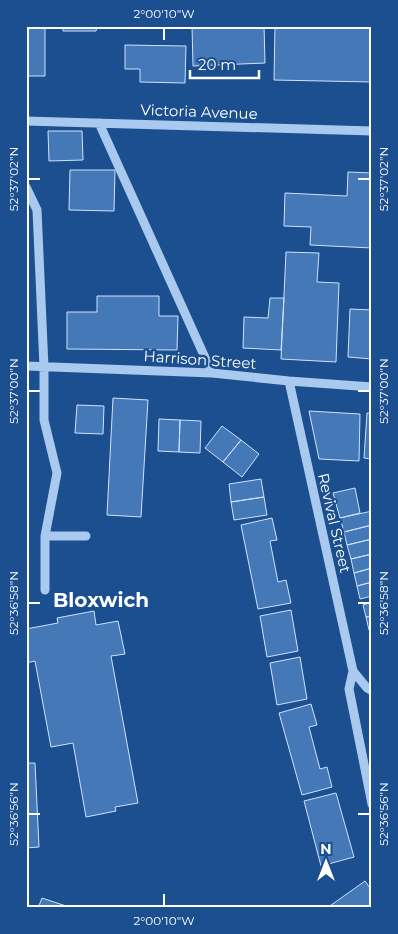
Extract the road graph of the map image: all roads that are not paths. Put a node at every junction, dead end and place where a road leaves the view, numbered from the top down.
1 (26, 121) edge
2 (99, 123) junction
3 (372, 131) edge
4 (26, 187) edge
5 (26, 366) edge
6 (44, 367) junction
7 (212, 373) junction
8 (289, 381) junction
9 (372, 387) edge
10 (44, 536) junction
11 (86, 536) dead end
12 (45, 590) dead end
13 (353, 671) junction
14 (372, 691) edge
15 (372, 804) edge

1 - 2 street, Victoria Avenue
2 - 3 street, Victoria Avenue
2 - 7 street
4 - 6 street
5 - 6 street, Harrison Street
6 - 7 street, Harrison Street
6 - 10 street
7 - 8 street, Harrison Street
8 - 9 street, Harrison Street
8 - 13 street, Revival Street
10 - 11 street
10 - 12 street
13 - 14 street, Revival Street
13 - 15 street, Revival Street

